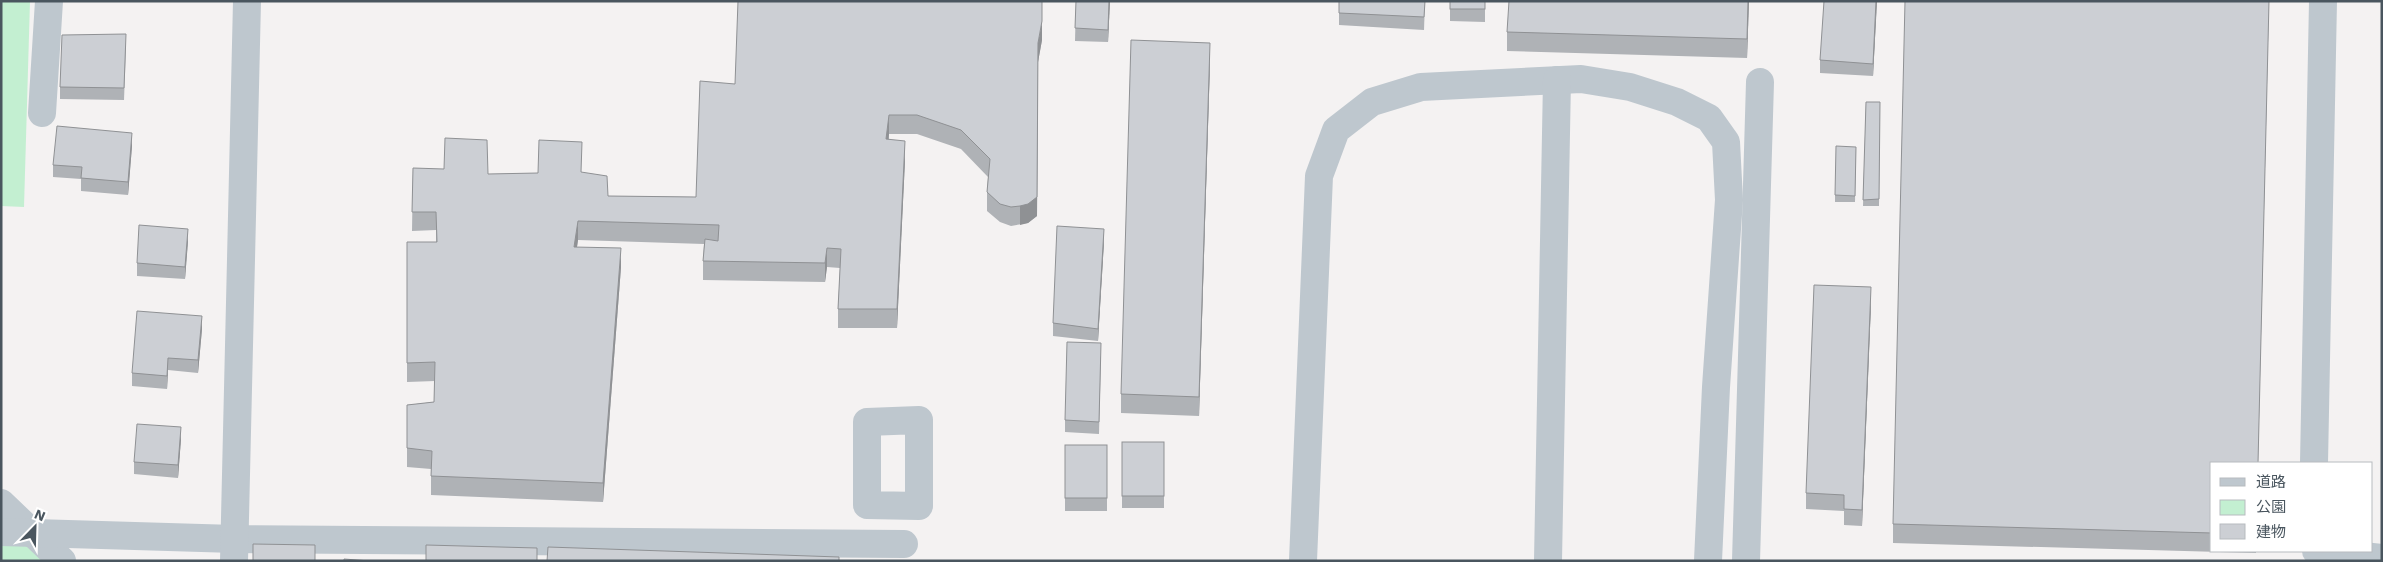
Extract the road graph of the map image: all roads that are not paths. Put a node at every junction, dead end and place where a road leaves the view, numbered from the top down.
1 (49, 1) edge
2 (247, 1) edge
3 (2323, 1) edge
4 (1557, 80) junction
5 (1760, 82) dead end
6 (42, 113) dead end
7 (2314, 462) edge
8 (1, 503) edge
9 (902, 505) dead end
10 (1, 532) edge
11 (33, 533) junction
12 (234, 550) edge
13 (904, 552) edge
14 (2325, 552) edge
15 (2382, 558) edge
16 (62, 561) edge
17 (1303, 561) edge
18 (1548, 561) edge
19 (1708, 561) edge
20 (1746, 561) edge

1 - 6 street
2 - 12 street
3 - 7 street
4 - 17 street
4 - 18 street
4 - 19 street
5 - 20 street
8 - 11 street
9 - 13 street
10 - 11 street
11 - 12 street
11 - 16 street
12 - 13 street
14 - 15 street

